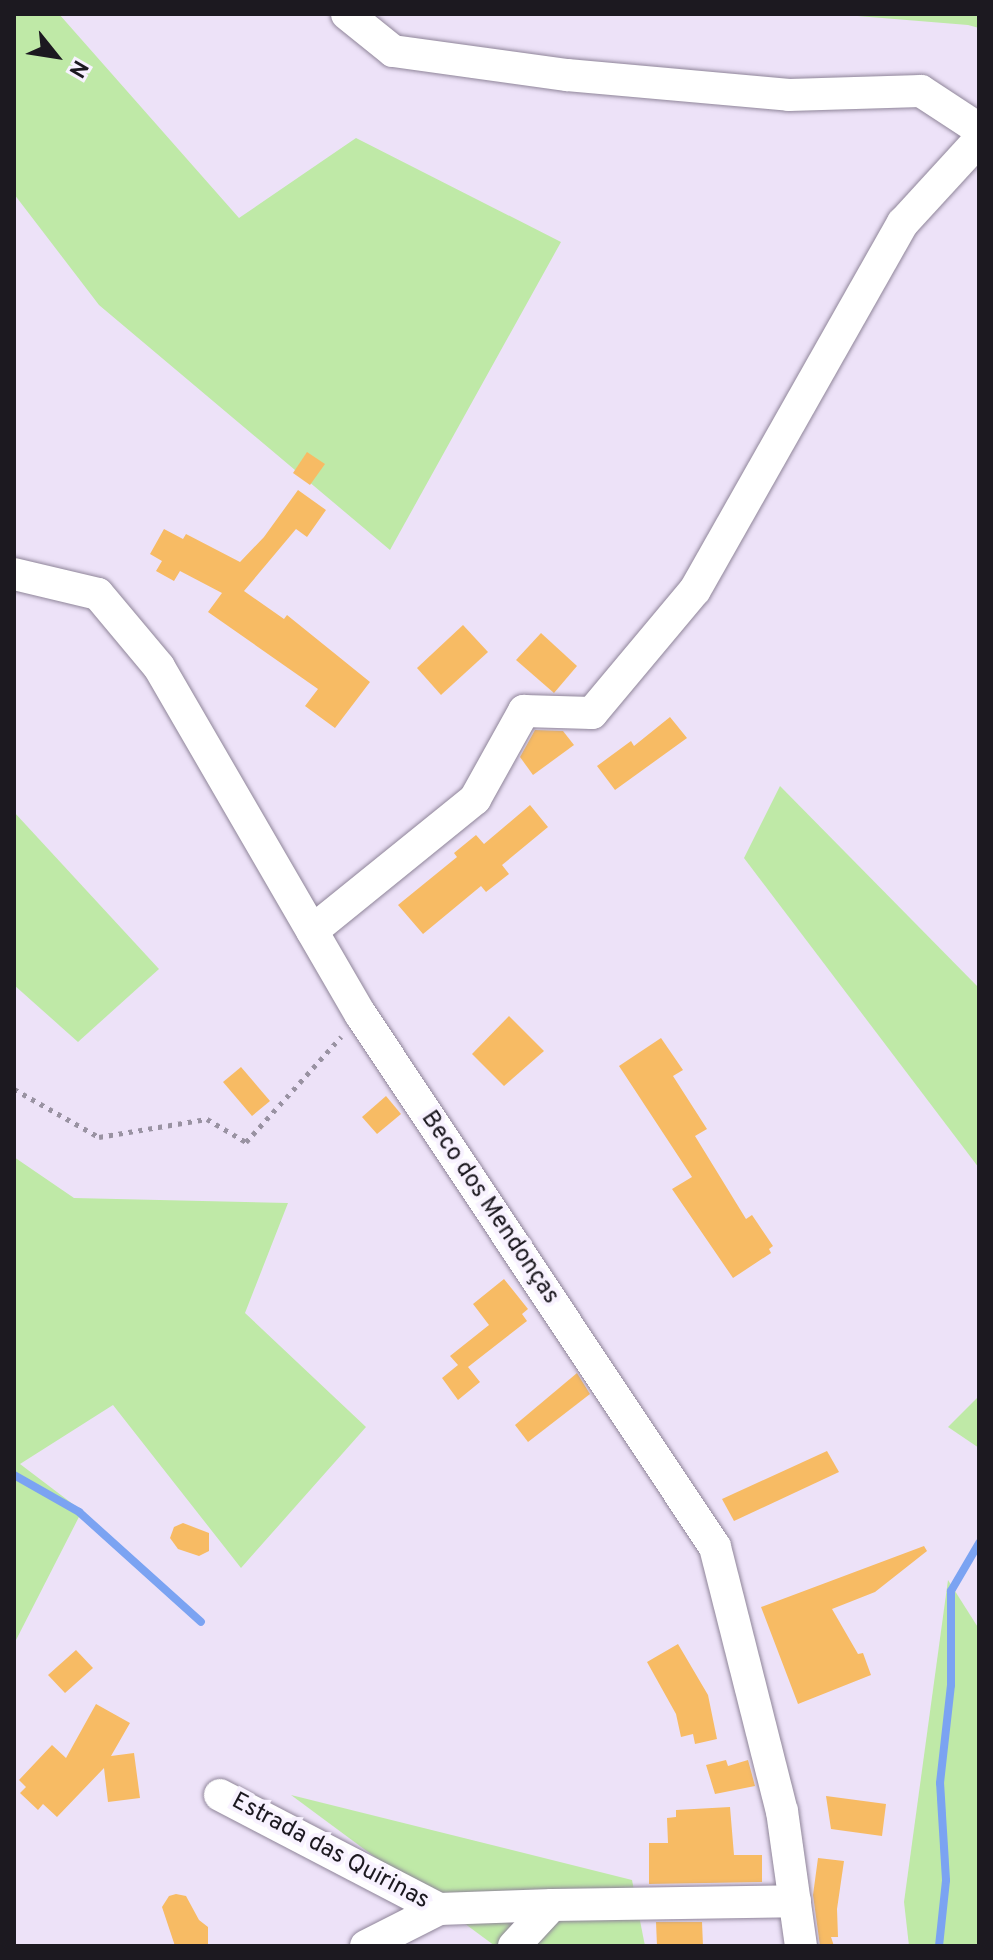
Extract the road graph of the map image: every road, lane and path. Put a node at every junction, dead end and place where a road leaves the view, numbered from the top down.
1 (347, 14) edge
2 (979, 129) edge
3 (979, 140) edge
4 (14, 574) edge
5 (312, 931) junction
6 (361, 1015) junction
7 (14, 1089) edge
8 (220, 1795) dead end
9 (795, 1901) junction
10 (552, 1905) junction
11 (439, 1909) junction
12 (366, 1946) edge
13 (514, 1946) edge
14 (801, 1946) edge

1 - 2 street
3 - 5 street
4 - 5 street, Beco dos Mendonças
5 - 6 street, Beco dos Mendonças
6 - 7 path
6 - 9 street, Beco dos Mendonças
8 - 11 street, Estrada das Quirinas
9 - 10 street, Estrada das Quirinas
9 - 14 street, Beco dos Mendonças
10 - 11 street, Estrada das Quirinas
10 - 13 street
11 - 12 street, Estrada das Quirinas

